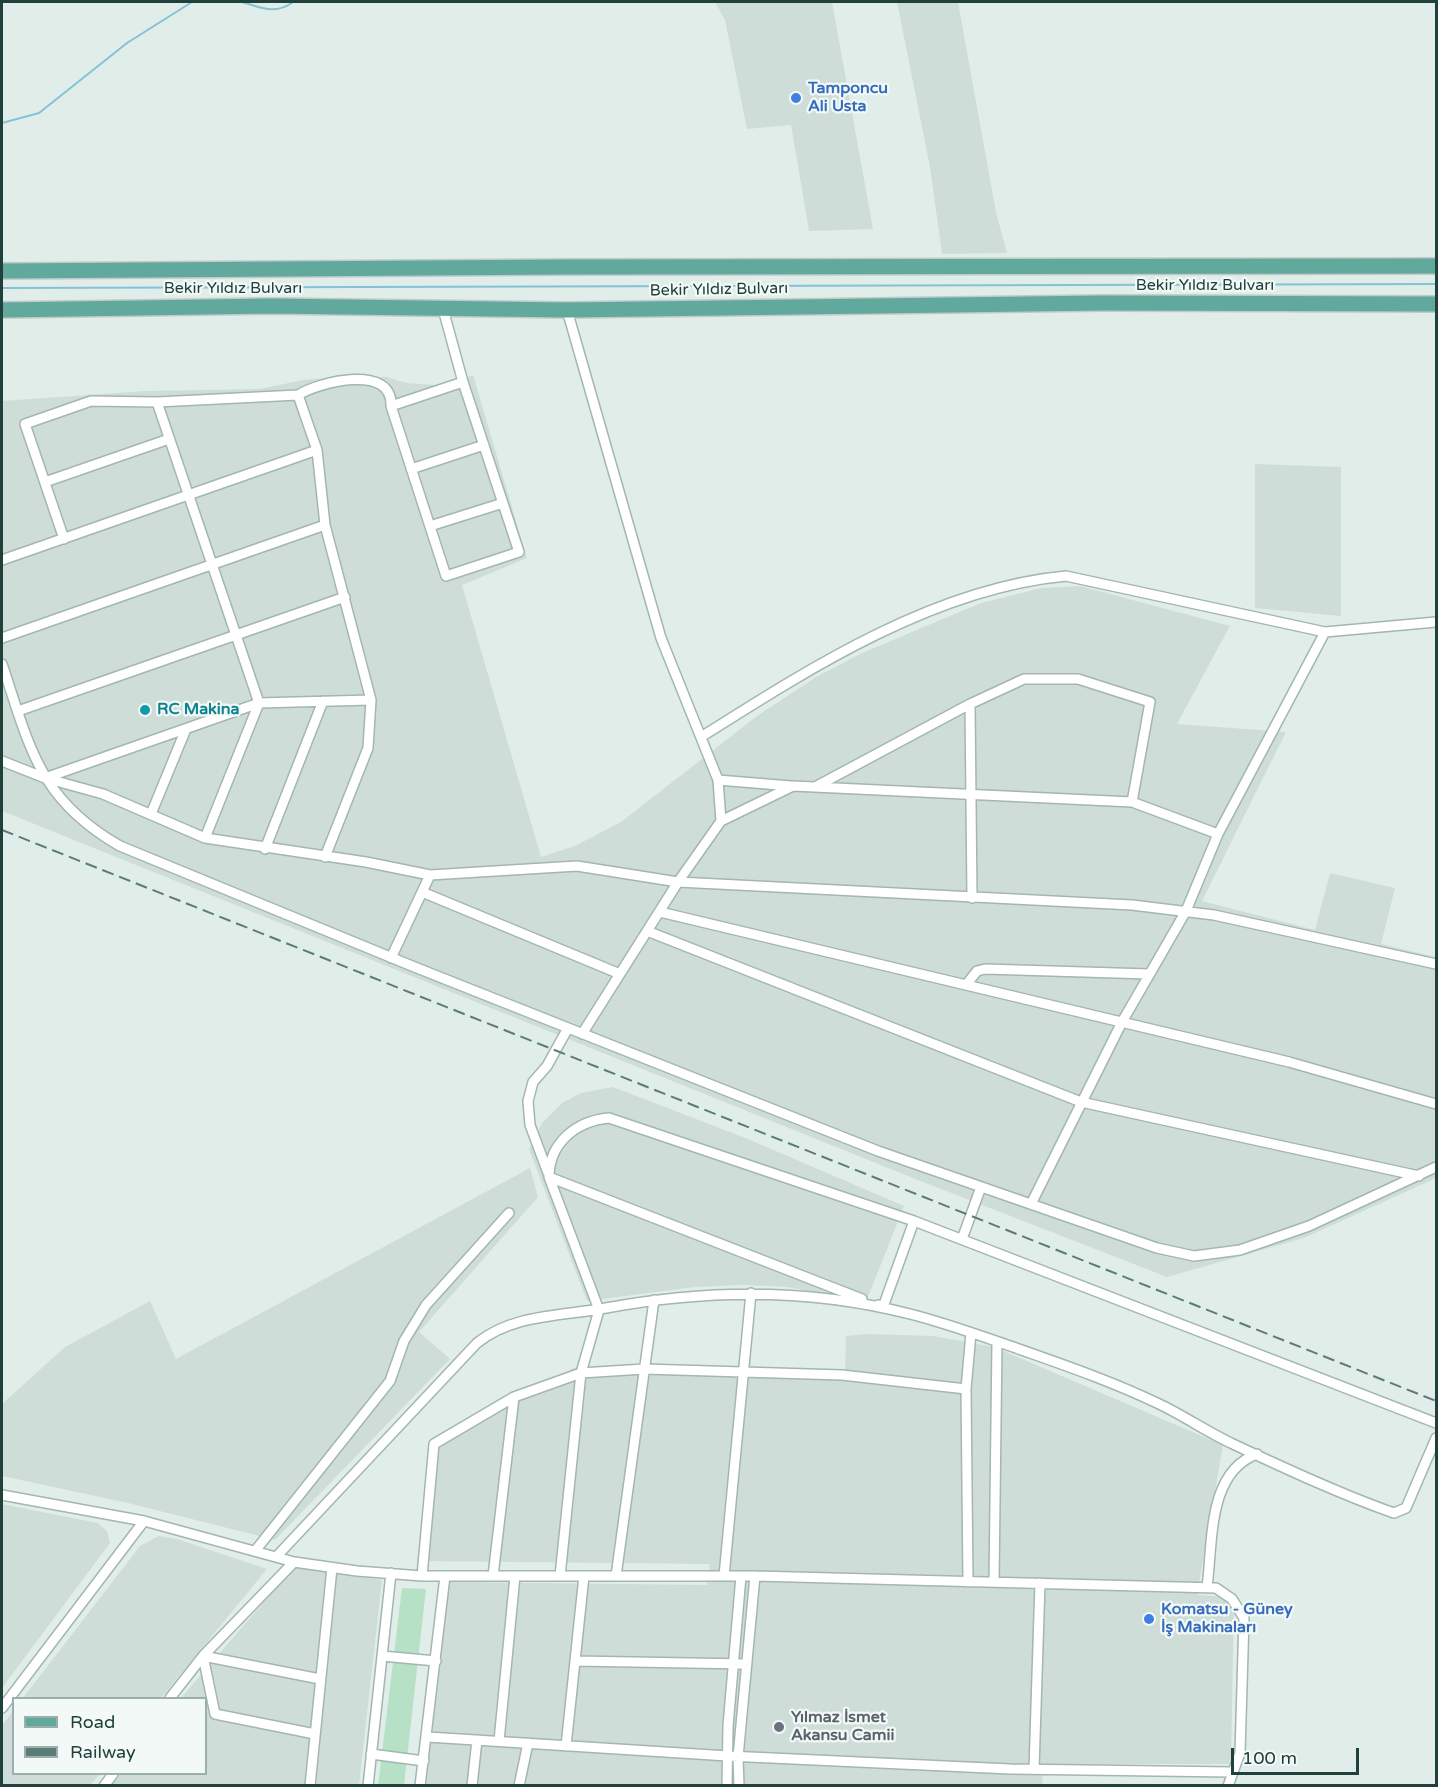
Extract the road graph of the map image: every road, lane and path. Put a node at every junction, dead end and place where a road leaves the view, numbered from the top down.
1 (1437, 266) edge
2 (2, 271) edge
3 (1437, 304) edge
4 (2, 309) edge
5 (443, 309) junction
6 (567, 310) junction
7 (463, 382) junction
8 (298, 395) junction
9 (157, 402) junction
10 (391, 406) junction
11 (169, 439) junction
12 (484, 445) junction
13 (317, 450) junction
14 (411, 469) junction
15 (45, 482) junction
16 (189, 495) junction
17 (503, 503) junction
18 (325, 525) junction
19 (430, 526) junction
20 (64, 538) junction
21 (2, 560) edge
22 (212, 565) junction
23 (345, 597) junction
24 (1437, 622) edge
25 (1325, 632) junction
26 (236, 635) junction
27 (2, 638) edge
28 (2, 664) edge
29 (371, 700) junction
30 (323, 701) junction
31 (259, 703) junction
32 (970, 704) junction
33 (18, 711) junction
34 (186, 729) junction
35 (701, 737) junction
36 (2, 761) edge
37 (45, 778) junction
38 (718, 780) junction
39 (793, 786) junction
40 (815, 787) junction
41 (972, 794) junction
42 (1132, 802) junction
43 (151, 814) junction
44 (721, 821) junction
45 (1218, 834) junction
46 (205, 838) junction
47 (265, 849) junction
48 (325, 856) junction
49 (430, 875) junction
50 (678, 882) junction
51 (422, 892) junction
52 (972, 898) junction
53 (1186, 911) junction
54 (660, 912) junction
55 (647, 930) junction
56 (391, 958) junction
57 (1437, 964) edge
58 (620, 974) junction
59 (1149, 974) junction
60 (966, 985) junction
61 (1122, 1022) junction
62 (568, 1028) junction
63 (582, 1034) junction
64 (1081, 1102) junction
65 (1434, 1102) edge
66 (1437, 1167) edge
67 (1419, 1176) junction
68 (549, 1177) junction
69 (981, 1187) junction
70 (1031, 1204) junction
71 (509, 1213) dead end
72 (915, 1221) junction
73 (962, 1239) junction
74 (751, 1293) junction
75 (654, 1300) junction
76 (883, 1307) junction
77 (598, 1310) junction
78 (970, 1333) junction
79 (997, 1342) junction
80 (644, 1369) junction
81 (743, 1372) junction
82 (581, 1373) junction
83 (966, 1389) junction
84 (514, 1397) junction
85 (1437, 1423) edge
86 (1437, 1438) edge
87 (1257, 1454) junction
88 (2, 1495) edge
89 (144, 1521) junction
90 (255, 1551) junction
91 (276, 1557) junction
92 (294, 1562) junction
93 (332, 1568) junction
94 (391, 1573) junction
95 (422, 1576) junction
96 (445, 1576) junction
97 (494, 1576) junction
98 (515, 1576) junction
99 (560, 1576) junction
100 (584, 1576) junction
101 (616, 1576) junction
102 (724, 1576) junction
103 (741, 1576) junction
104 (755, 1576) junction
105 (968, 1582) junction
106 (994, 1582) junction
107 (1040, 1583) junction
108 (1207, 1587) junction
109 (203, 1656) junction
110 (382, 1656) junction
111 (436, 1661) junction
112 (575, 1661) junction
113 (733, 1662) junction
114 (747, 1664) junction
115 (320, 1679) junction
116 (171, 1697) edge
117 (2, 1708) edge
118 (315, 1734) junction
119 (428, 1737) junction
120 (477, 1740) junction
121 (499, 1741) junction
122 (528, 1743) junction
123 (566, 1746) junction
124 (371, 1755) junction
125 (733, 1756) junction
126 (424, 1761) junction
127 (1034, 1769) junction
128 (1232, 1772) junction
129 (310, 1785) edge
130 (368, 1785) edge
131 (420, 1785) edge
132 (472, 1785) edge
133 (519, 1785) edge
134 (728, 1785) edge
135 (739, 1785) edge
136 (1228, 1785) edge

1 - 2 main road, Bekir Yıldız Bulvarı
3 - 6 main road, Bekir Yıldız Bulvarı
4 - 5 main road, Bekir Yıldız Bulvarı
5 - 6 main road, Bekir Yıldız Bulvarı
5 - 7 street
6 - 35 street
7 - 10 street
7 - 12 street
8 - 9 street
8 - 10 street
8 - 13 street
9 - 11 street
9 - 15 street
10 - 14 street
11 - 15 street
11 - 16 street
12 - 14 street
12 - 17 street
13 - 16 street
13 - 18 street
14 - 19 street
15 - 20 street
16 - 20 street
16 - 22 street
17 - 19 street
17 - 19 street
18 - 22 street
18 - 23 street
20 - 21 street
22 - 26 street
22 - 27 street
23 - 26 street
23 - 29 street
24 - 25 street
25 - 35 street
25 - 45 street
26 - 31 street
26 - 33 street
28 - 33 street
29 - 30 street
29 - 48 street
30 - 31 street
30 - 47 street
31 - 34 street
31 - 46 street
32 - 40 street
32 - 41 street
32 - 42 street
33 - 37 street
34 - 37 street
34 - 43 street
35 - 38 street
36 - 37 street
37 - 43 street
37 - 56 street
38 - 39 street
38 - 44 street
39 - 40 street
39 - 44 street
40 - 41 street
41 - 42 street
41 - 52 street
42 - 45 street
43 - 46 street
44 - 50 street
45 - 53 street
46 - 47 street
47 - 48 street
48 - 49 street
49 - 50 street
49 - 51 street
50 - 52 street
50 - 54 street
51 - 56 street
51 - 58 street
52 - 53 street
53 - 57 street
53 - 59 street
54 - 55 street
54 - 60 street
55 - 58 street
55 - 64 street
56 - 62 street
58 - 63 street
59 - 60 street
59 - 61 street
60 - 61 street
61 - 64 street
61 - 65 street
62 - 63 street
62 - 68 street
63 - 69 street
64 - 67 street
64 - 70 street
66 - 67 street
67 - 70 street
68 - 72 street
68 - 76 street
68 - 77 street
69 - 70 street
69 - 73 street
71 - 90 street
72 - 73 street
72 - 76 street
73 - 85 street
74 - 75 street
74 - 76 street
74 - 81 street
75 - 77 street
75 - 80 street
76 - 78 street
77 - 82 street
77 - 91 street
78 - 79 street
78 - 83 street
79 - 87 street
79 - 106 street
80 - 81 street
80 - 82 street
80 - 101 street
81 - 83 street
81 - 102 street
82 - 84 street
82 - 99 street
83 - 105 street
84 - 95 street
84 - 97 street
86 - 87 street
87 - 108 street
88 - 89 street
89 - 90 street
89 - 117 street
90 - 91 street
91 - 92 street
92 - 93 street
92 - 109 street
93 - 94 street
93 - 115 street
94 - 95 street
94 - 110 street
95 - 96 street
96 - 97 street
96 - 111 street
97 - 98 street
98 - 99 street
98 - 121 street
99 - 100 street
100 - 101 street
100 - 112 street
101 - 102 street
102 - 103 street
103 - 104 street
103 - 113 street
104 - 105 street
104 - 114 street
105 - 106 street
106 - 107 street
107 - 108 street
107 - 127 street
108 - 128 street
109 - 115 street
109 - 116 street
109 - 118 street
110 - 111 street
110 - 124 street
111 - 119 street
112 - 113 street
112 - 123 street
113 - 114 street
113 - 125 street
114 - 125 street
115 - 118 street
118 - 129 street
119 - 120 street
119 - 126 street
120 - 121 street
120 - 132 street
121 - 122 street
122 - 123 street
122 - 133 street
123 - 125 street
124 - 126 street
124 - 130 street
125 - 127 street
125 - 134 street
125 - 135 street
126 - 131 street
127 - 128 street
128 - 136 street

